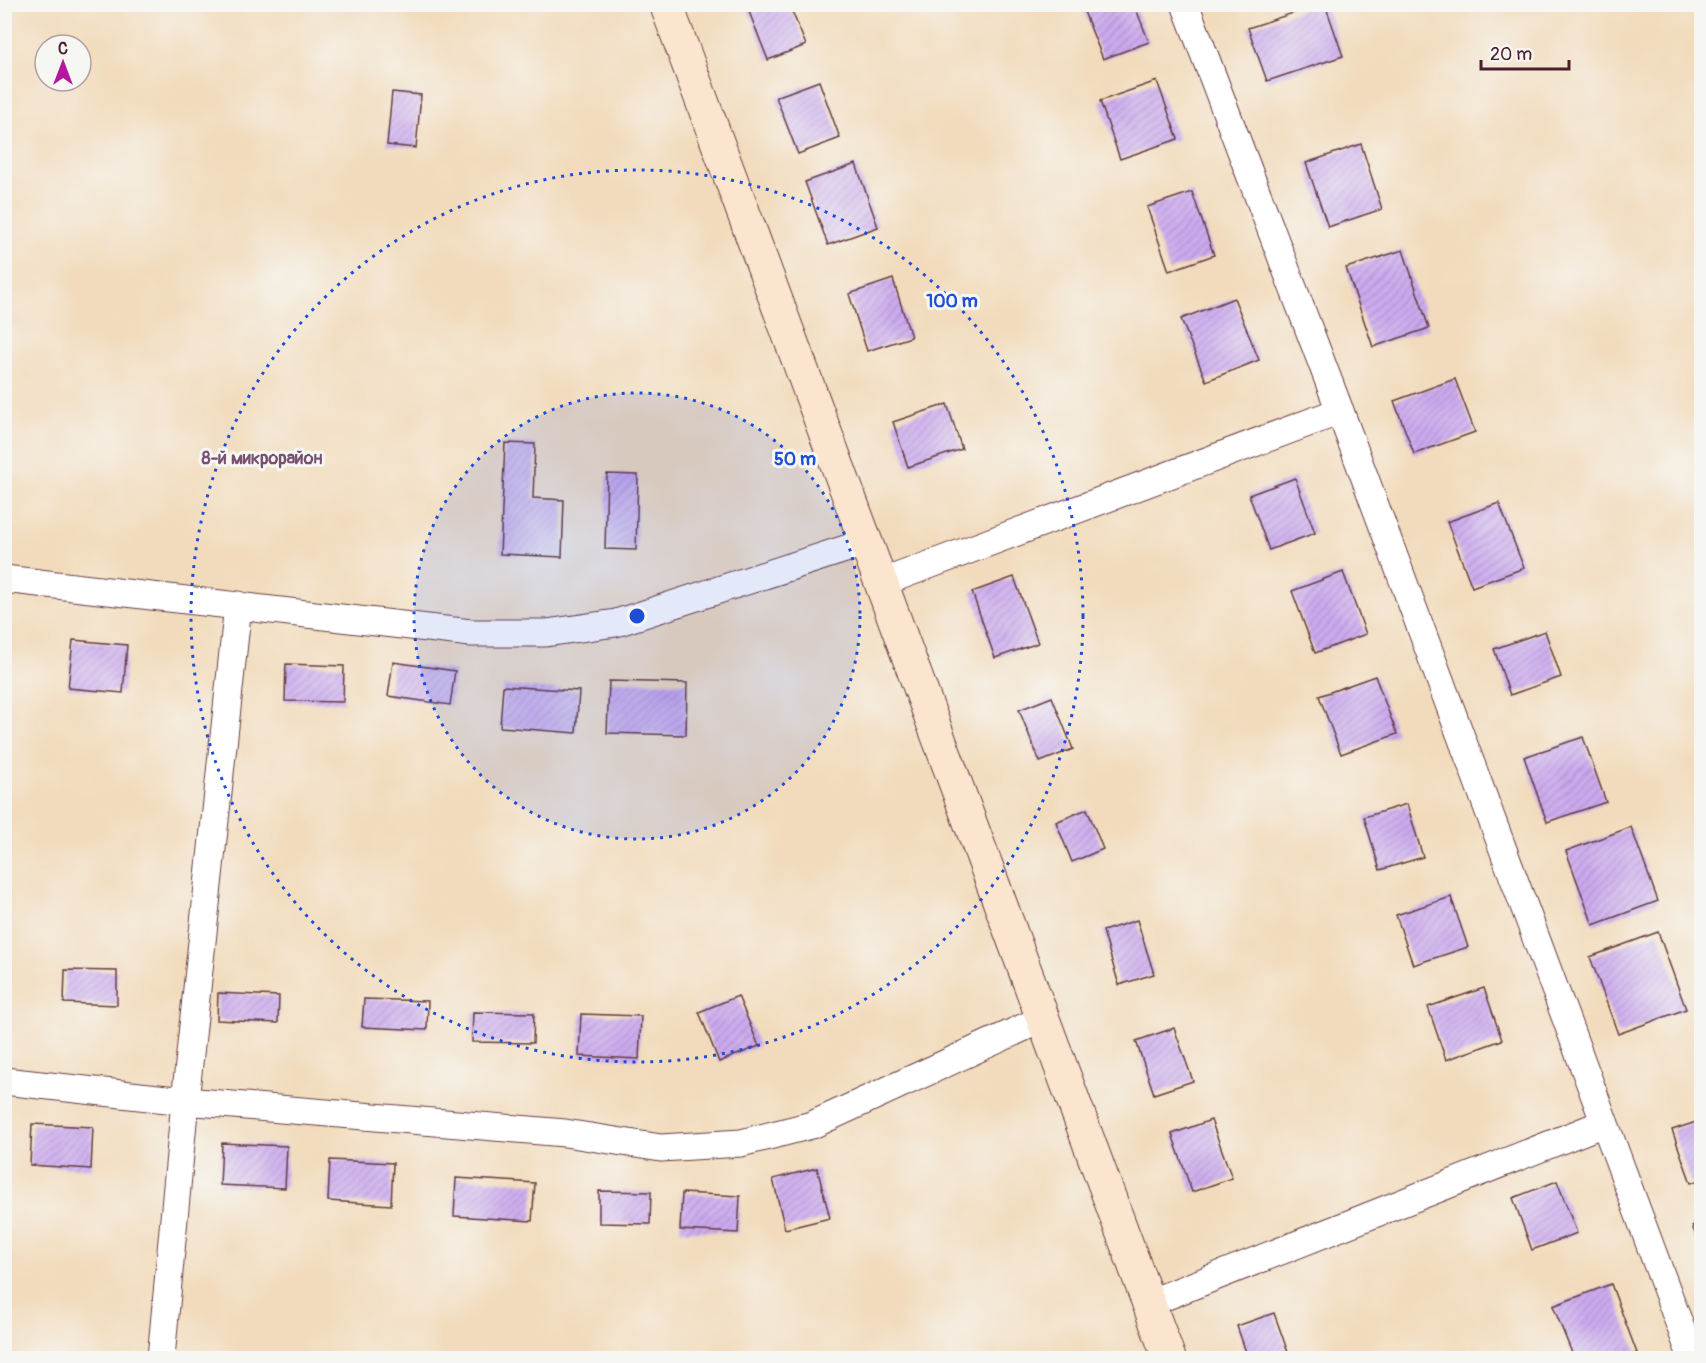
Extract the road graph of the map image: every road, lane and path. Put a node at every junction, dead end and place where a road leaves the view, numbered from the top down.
1 (666, 4) edge
2 (1185, 4) edge
3 (1340, 411) junction
4 (864, 543) junction
5 (4, 579) edge
6 (881, 583) junction
7 (238, 605) junction
8 (1042, 1019) junction
9 (4, 1081) edge
10 (185, 1101) junction
11 (1604, 1123) junction
12 (1149, 1303) junction
13 (161, 1359) edge
14 (1169, 1359) edge
15 (1692, 1359) edge

1 - 4 street
2 - 3 street
3 - 6 street
3 - 11 street
4 - 6 street
4 - 7 street
5 - 7 street
6 - 8 street
7 - 10 street
8 - 10 street
8 - 12 street
9 - 10 street
10 - 13 street
11 - 12 street
11 - 15 street
12 - 14 street

